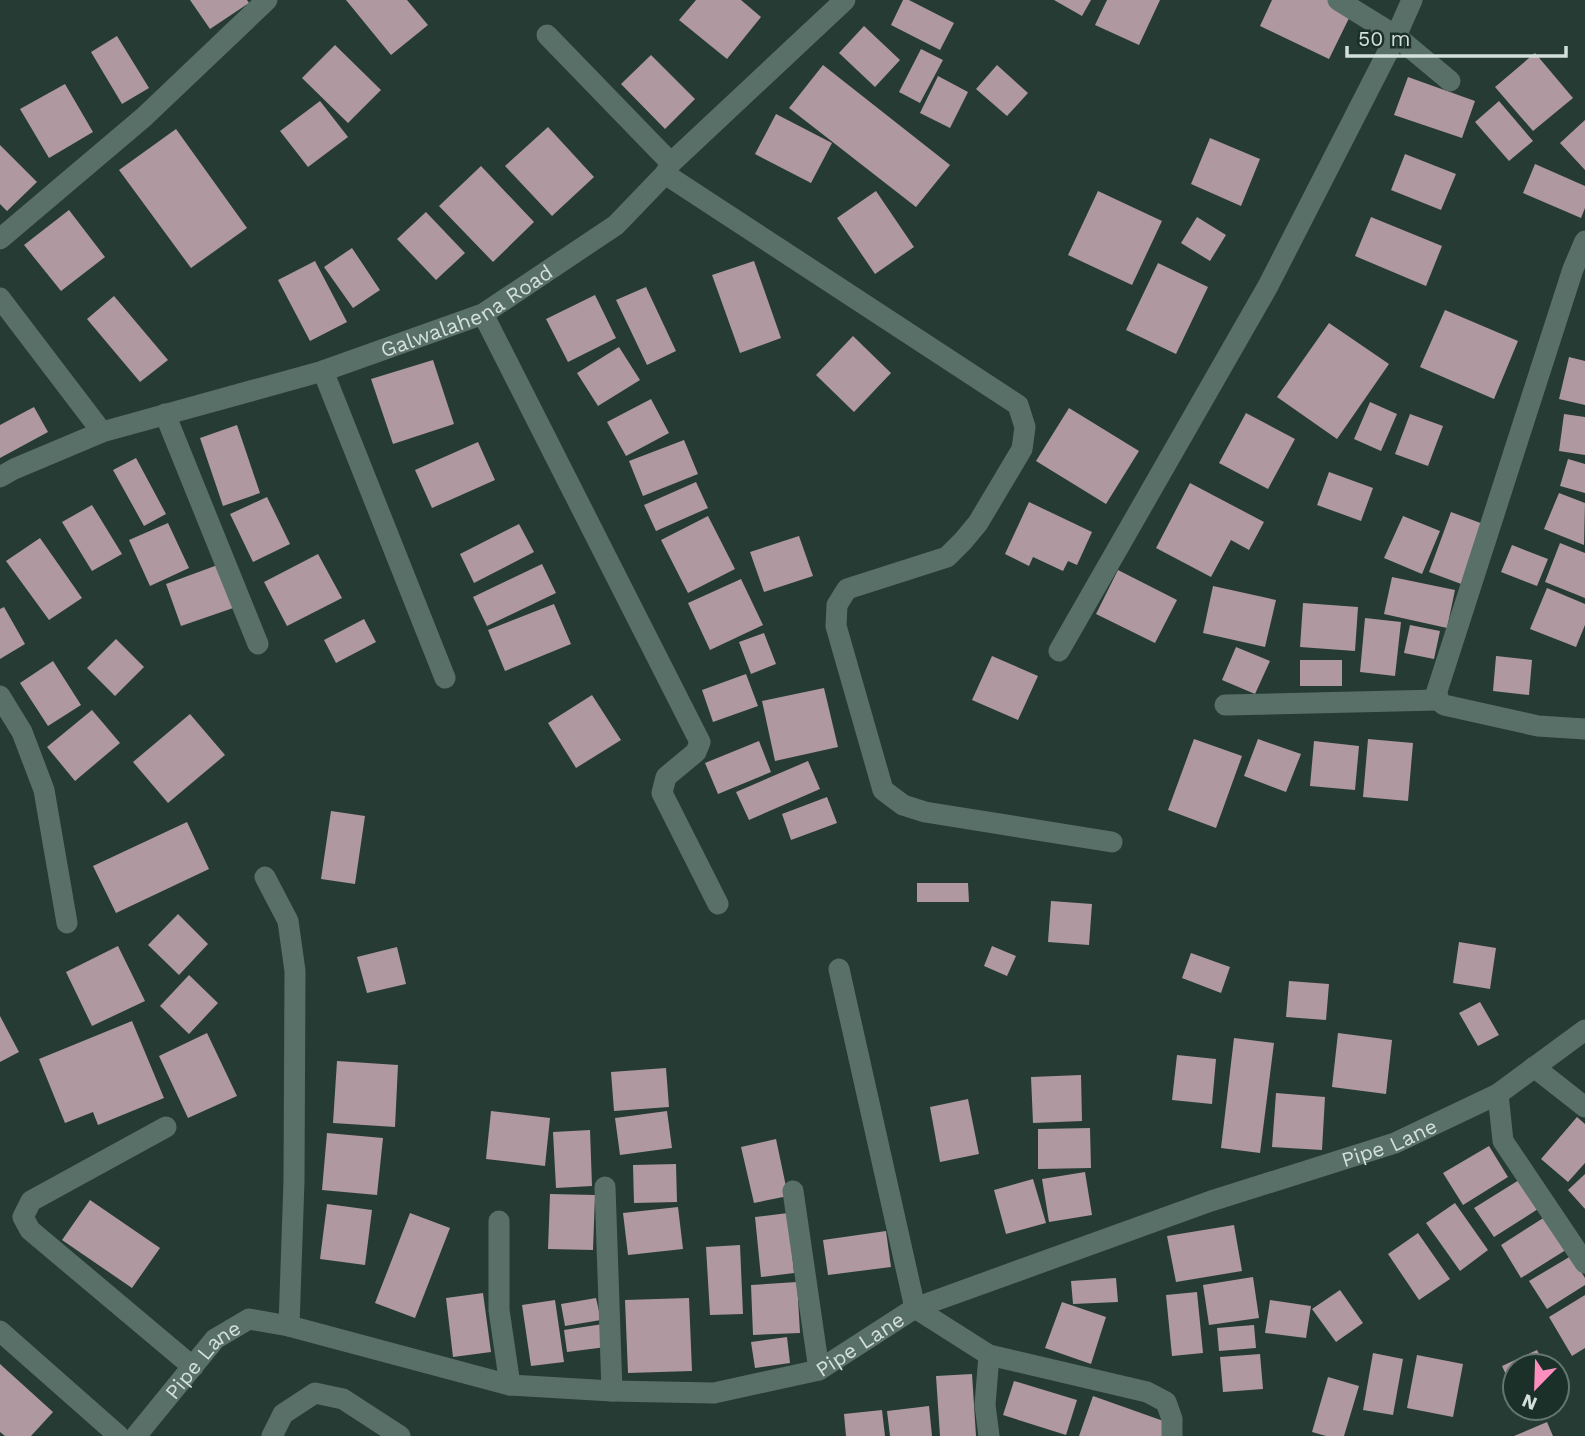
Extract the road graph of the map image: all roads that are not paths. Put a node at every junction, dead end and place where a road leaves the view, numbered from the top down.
1 (267, 0) edge
2 (845, 0) edge
3 (1338, 0) edge
4 (1412, 0) edge
5 (547, 34) dead end
6 (1396, 36) junction
7 (1450, 81) dead end
8 (668, 169) junction
9 (0, 239) edge
10 (1585, 241) edge
11 (0, 299) edge
12 (484, 314) junction
13 (323, 371) junction
14 (165, 414) junction
15 (102, 432) junction
16 (0, 477) edge
17 (257, 644) dead end
18 (1059, 651) dead end
19 (445, 678) dead end
20 (0, 696) edge
21 (1438, 700) junction
22 (1224, 705) dead end
23 (1585, 729) edge
24 (1112, 842) dead end
25 (265, 877) dead end
26 (718, 904) dead end
27 (67, 923) dead end
28 (839, 969) dead end
29 (1585, 1030) edge
30 (1534, 1067) junction
31 (1498, 1094) junction
32 (1585, 1107) edge
33 (166, 1126) dead end
34 (605, 1188) dead end
35 (793, 1191) dead end
36 (499, 1220) dead end
37 (1585, 1263) edge
38 (915, 1308) junction
39 (289, 1326) junction
40 (0, 1331) edge
41 (989, 1355) junction
42 (193, 1367) junction
43 (819, 1370) junction
44 (510, 1385) junction
45 (612, 1391) junction
46 (119, 1436) edge
47 (136, 1436) edge
48 (272, 1436) edge
49 (400, 1436) edge
50 (989, 1436) edge
51 (1172, 1436) edge

1 - 9 street
2 - 8 street, Galwalahena Road
3 - 6 street
4 - 6 street
5 - 8 street
6 - 7 street
6 - 18 street
8 - 12 street, Galwalahena Road
8 - 24 street
10 - 21 street
11 - 15 street
12 - 13 street, Galwalahena Road
12 - 26 street
13 - 14 street, Galwalahena Road
13 - 19 street
14 - 15 street, Galwalahena Road
14 - 17 street
15 - 16 street, Galwalahena Road
20 - 27 street
21 - 22 street
21 - 23 street
25 - 39 street
28 - 38 street
29 - 30 street, Pipe Lane
30 - 31 street, Pipe Lane
30 - 32 street
31 - 37 street
31 - 38 street, Pipe Lane
33 - 42 street
34 - 45 street
35 - 43 street
36 - 44 street
38 - 41 street
38 - 43 street, Pipe Lane
39 - 42 street, Pipe Lane
39 - 44 street, Pipe Lane
40 - 46 street
41 - 50 street
41 - 51 street
42 - 47 street, Pipe Lane
43 - 45 street, Pipe Lane
44 - 45 street, Pipe Lane
48 - 49 street

